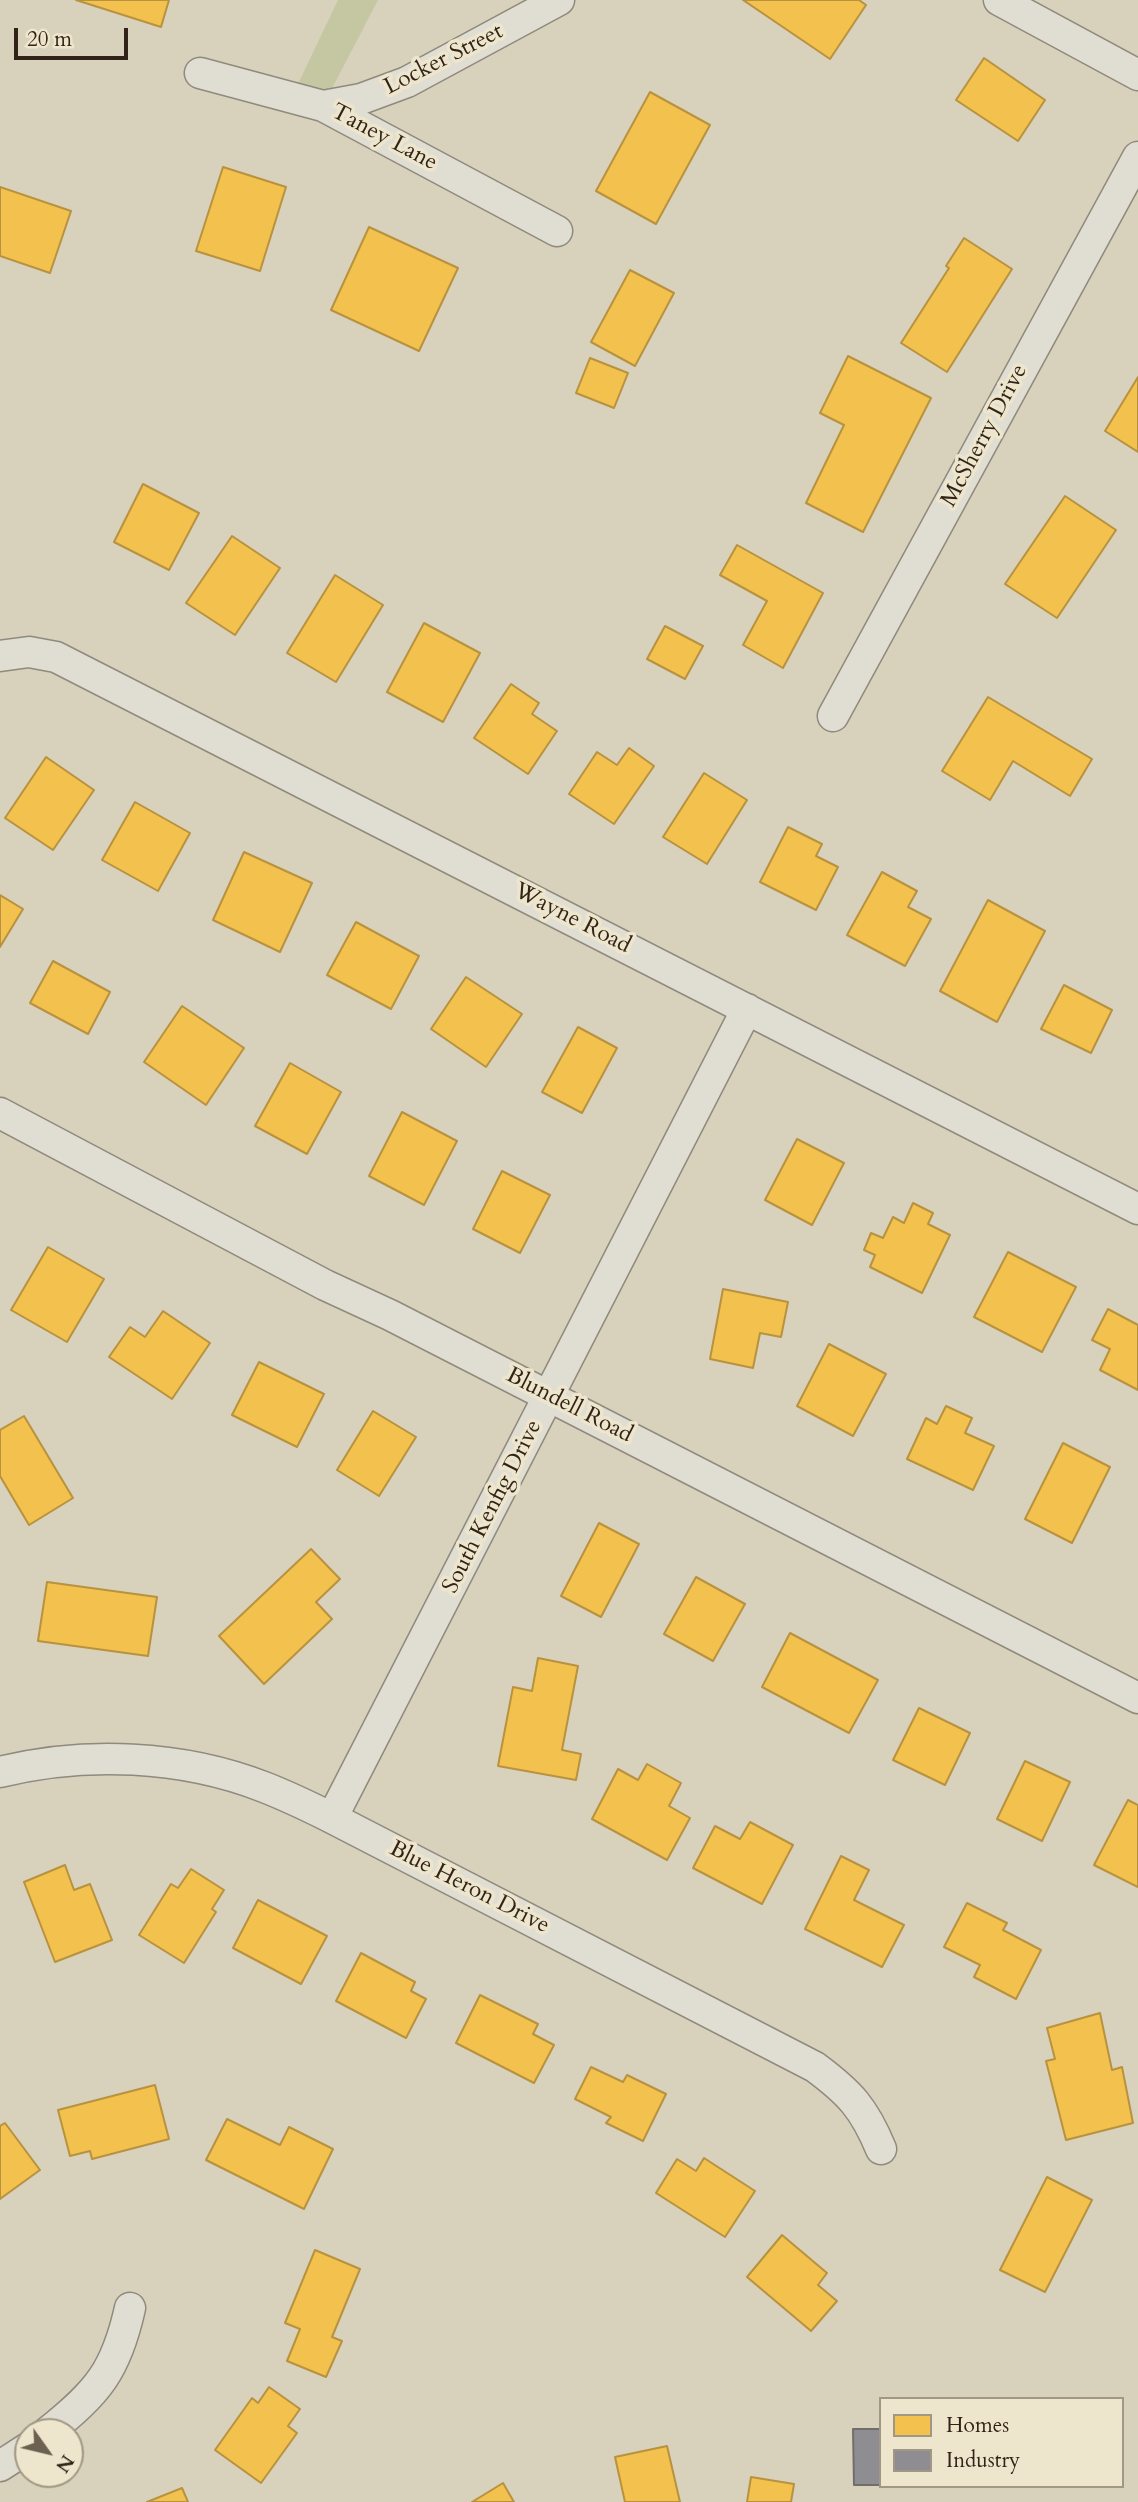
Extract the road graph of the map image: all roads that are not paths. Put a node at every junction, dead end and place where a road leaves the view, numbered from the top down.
1 (559, 0) edge
2 (999, 0) edge
3 (200, 73) dead end
4 (1138, 75) edge
5 (323, 106) junction
6 (1138, 157) edge
7 (556, 231) dead end
8 (0, 656) edge
9 (833, 716) dead end
10 (747, 1009) junction
11 (0, 1113) edge
12 (1138, 1209) edge
13 (550, 1397) junction
14 (1138, 1698) edge
15 (0, 1772) edge
16 (332, 1818) junction
17 (881, 2149) dead end
18 (130, 2308) dead end
19 (66, 2418) edge

1 - 5 street, Locker Street
2 - 4 street
3 - 5 street, Taney Lane
5 - 7 street, Taney Lane
6 - 9 street, McSherry Drive
8 - 10 street, Wayne Road
10 - 12 street, Wayne Road
10 - 13 street, South Kenfig Drive
11 - 13 street, Blundell Road
13 - 14 street, Blundell Road
13 - 16 street, South Kenfig Drive
15 - 16 street, Blue Heron Drive
16 - 17 street, Blue Heron Drive
18 - 19 street

